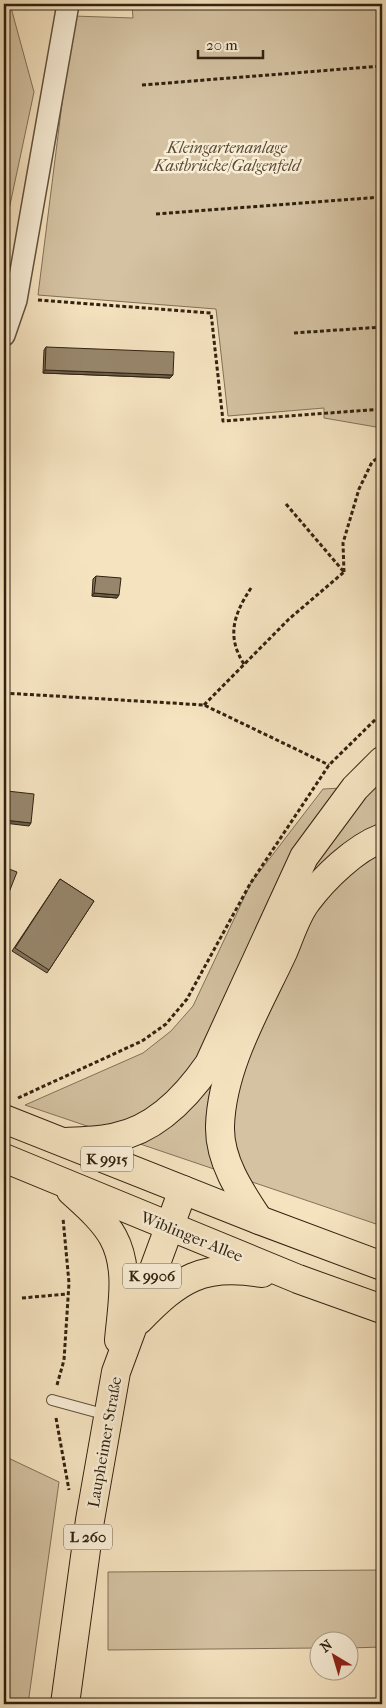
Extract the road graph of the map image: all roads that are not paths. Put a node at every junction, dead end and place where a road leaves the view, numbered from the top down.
1 (68, 4) edge
2 (4, 335) edge
3 (382, 760) edge
4 (382, 838) edge
5 (8, 1110) edge
6 (65, 1142) junction
7 (4, 1158) edge
8 (65, 1184) junction
9 (183, 1190) junction
10 (259, 1220) junction
11 (169, 1226) junction
12 (382, 1266) edge
13 (298, 1279) junction
14 (382, 1309) edge
15 (135, 1325) junction
16 (116, 1372) junction
17 (52, 1400) road end
18 (108, 1416) junction
19 (65, 1704) edge

1 - 2 street
3 - 6 main road
4 - 10 main road
5 - 6 main road, K 9915
6 - 9 main road, K 9915
7 - 8 main road, Wiblinger Allee / K 9915
8 - 11 main road, Wiblinger Allee / K 9915
8 - 16 main road
9 - 10 main road, K 9915
9 - 11 main road, Laupheimer Straße / K 9906
10 - 12 main road
11 - 13 main road, Wiblinger Allee / K 9915
11 - 15 main road, Laupheimer Straße / K 9906
13 - 14 main road, Wiblinger Allee / L 260
13 - 15 main road, L 260
15 - 16 main road, Laupheimer Straße / L 260
16 - 18 main road, Laupheimer Straße / L 260
17 - 18 lane
18 - 19 main road, Laupheimer Straße / L 260

